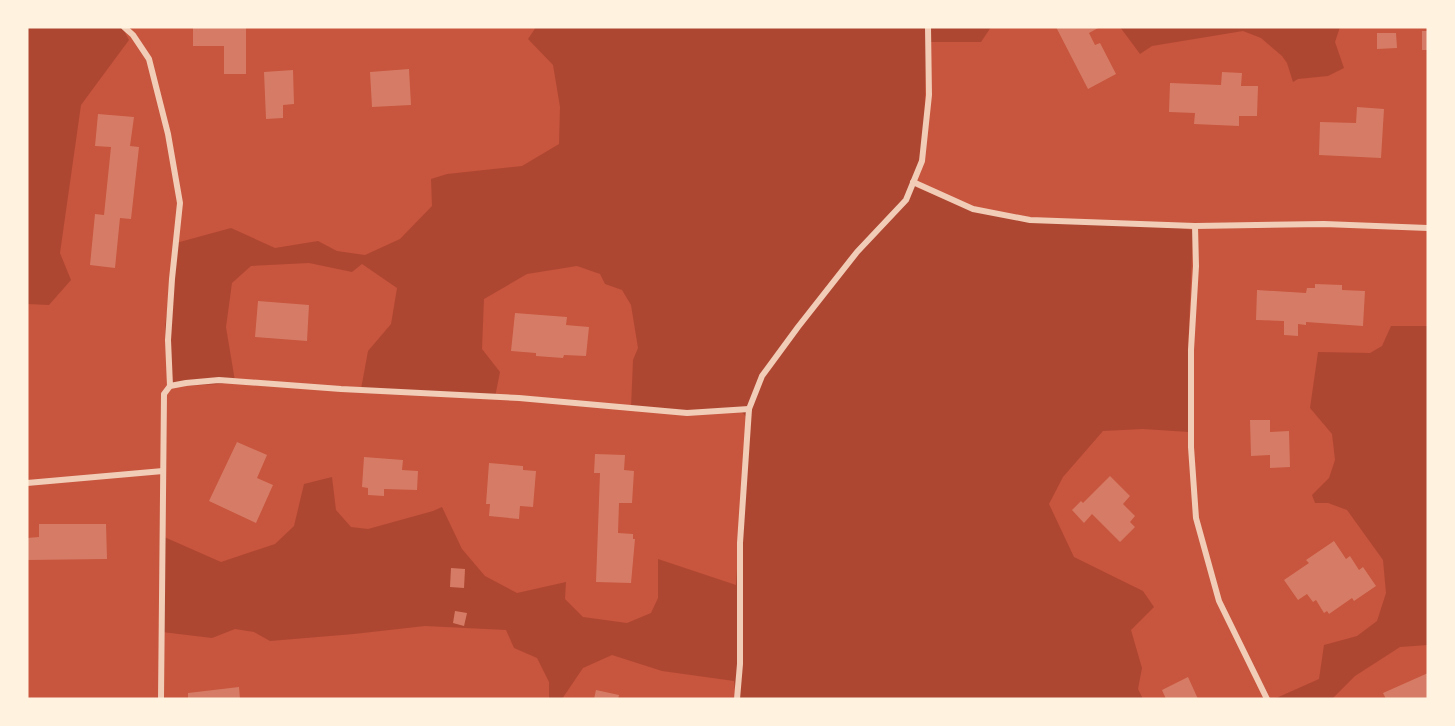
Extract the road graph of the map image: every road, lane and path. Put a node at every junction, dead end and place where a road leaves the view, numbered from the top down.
1 (124, 27) edge
2 (928, 27) edge
3 (913, 182) junction
4 (1195, 226) junction
5 (1428, 228) edge
6 (170, 386) junction
7 (749, 409) junction
8 (163, 471) junction
9 (27, 483) edge
10 (161, 699) edge
11 (737, 699) edge
12 (1267, 699) edge

1 - 6 street
2 - 3 street
3 - 4 street
3 - 7 street
4 - 5 street
4 - 12 street
6 - 7 street
6 - 8 street
7 - 11 street
8 - 9 street
8 - 10 street

